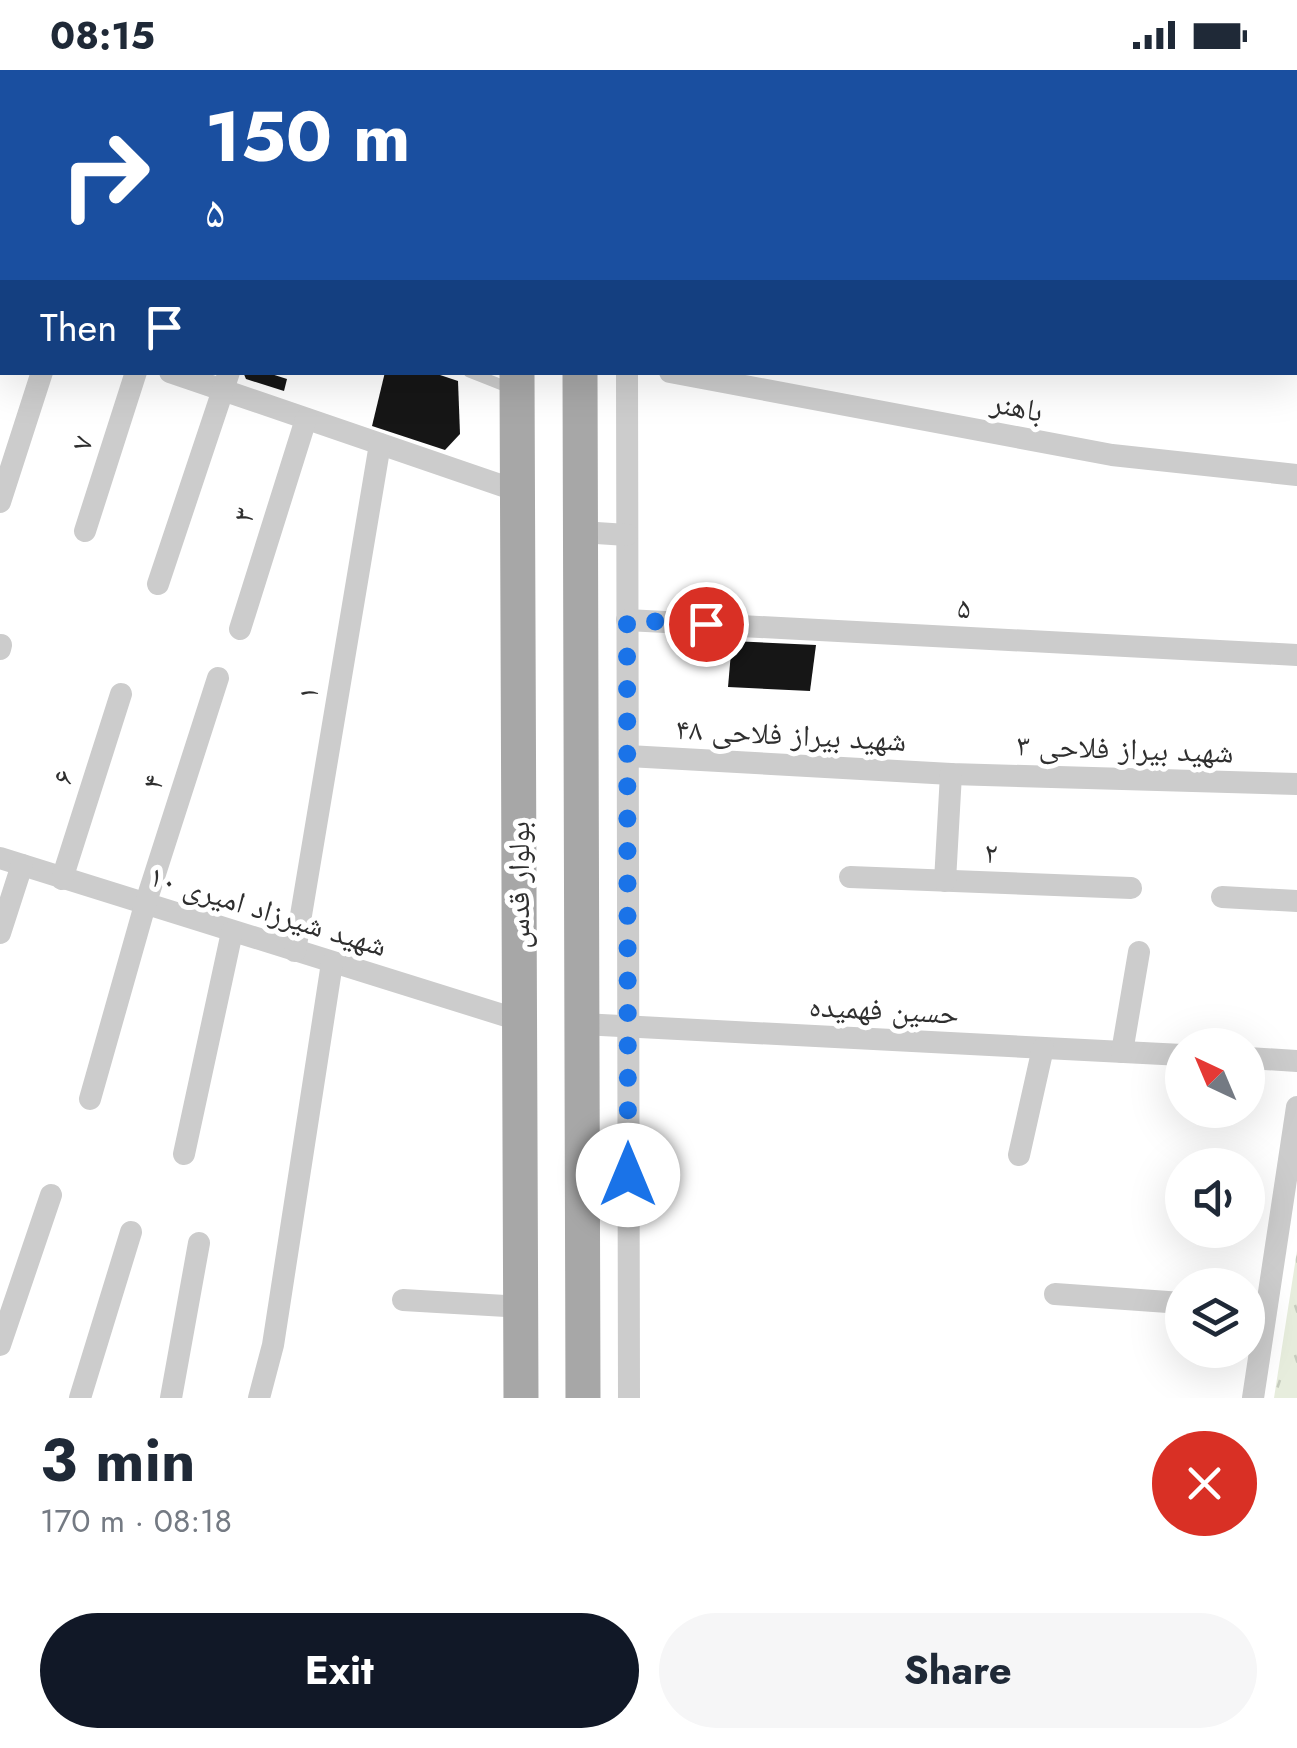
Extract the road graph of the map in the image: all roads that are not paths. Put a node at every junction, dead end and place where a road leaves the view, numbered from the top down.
1 (41, 375) edge
2 (135, 375) edge
3 (187, 375) edge
4 (484, 375) edge
5 (580, 375) edge
6 (627, 375) edge
7 (686, 375) edge
8 (226, 382) edge
9 (518, 382) edge
10 (306, 419) junction
11 (380, 444) junction
12 (1297, 475) edge
13 (518, 491) junction
14 (0, 502) edge
15 (84, 531) dead end
16 (580, 532) junction
17 (627, 534) junction
18 (158, 584) dead end
19 (627, 620) junction
20 (240, 629) dead end
21 (1297, 655) edge
22 (218, 678) dead end
23 (120, 694) dead end
24 (628, 756) junction
25 (951, 774) junction
26 (1297, 784) edge
27 (11, 861) edge
28 (850, 877) dead end
29 (62, 879) junction
30 (945, 881) junction
31 (1130, 888) dead end
32 (1222, 897) dead end
33 (1297, 901) edge
34 (145, 905) junction
35 (232, 932) junction
36 (0, 933) edge
37 (295, 951) junction
38 (1139, 952) dead end
39 (332, 963) junction
40 (519, 1020) junction
41 (582, 1024) junction
42 (628, 1026) junction
43 (1043, 1048) junction
44 (1122, 1052) junction
45 (1165, 1054) edge
46 (1265, 1059) edge
47 (1297, 1060) edge
48 (90, 1099) dead end
49 (1297, 1107) edge
50 (184, 1154) dead end
51 (1019, 1154) dead end
52 (51, 1195) dead end
53 (131, 1232) dead end
54 (199, 1242) dead end
55 (1265, 1268) edge
56 (1055, 1294) dead end
57 (403, 1300) dead end
58 (1165, 1301) edge
59 (522, 1308) junction
60 (0, 1345) edge
61 (1254, 1368) edge
62 (80, 1398) edge
63 (171, 1398) edge
64 (260, 1398) edge
65 (521, 1398) edge
66 (583, 1398) edge
67 (628, 1398) edge
68 (1252, 1398) edge

1 - 14 street
2 - 15 street, ۷
3 - 8 street
4 - 9 lane
5 - 16 main road, بولوار قدس
6 - 17 street
7 - 12 street, باهنر
8 - 10 street
8 - 18 street
9 - 13 main road, بولوار قدس
10 - 11 street
10 - 20 street, ۳
11 - 13 street
11 - 37 street, ۱
13 - 40 main road, بولوار قدس
16 - 17 street
16 - 41 main road, بولوار قدس
17 - 19 street
19 - 21 street, ۵
19 - 24 street
22 - 34 street, ۴
23 - 29 street, ۶
24 - 25 street, شهید بیراز فلاحی ۴۸
24 - 42 street
25 - 26 street, شهید بیراز فلاحی ۳
25 - 30 street
27 - 29 street, شهید شیرزاد امیری ۱۰
27 - 36 street
28 - 30 street, ۲
29 - 34 street, شهید شیرزاد امیری ۱۰
30 - 31 street, ۲
32 - 33 street
34 - 35 street, شهید شیرزاد امیری ۱۰
34 - 48 street, ۴
35 - 37 street, شهید شیرزاد امیری ۱۰
35 - 50 street
37 - 39 street, شهید شیرزاد امیری ۱۰
38 - 44 street
39 - 40 street, شهید شیرزاد امیری ۱۰
39 - 64 street
40 - 59 main road, بولوار قدس
41 - 42 street, حسین فهمیده
41 - 66 main road, بولوار قدس
42 - 43 street, حسین فهمیده
42 - 67 street
43 - 44 street, حسین فهمیده
43 - 51 street
44 - 45 street, حسین فهمیده
46 - 47 street
49 - 55 street
52 - 60 street
53 - 62 street
54 - 63 street
56 - 58 street
57 - 59 street
59 - 65 main road, بولوار قدس
61 - 68 street

